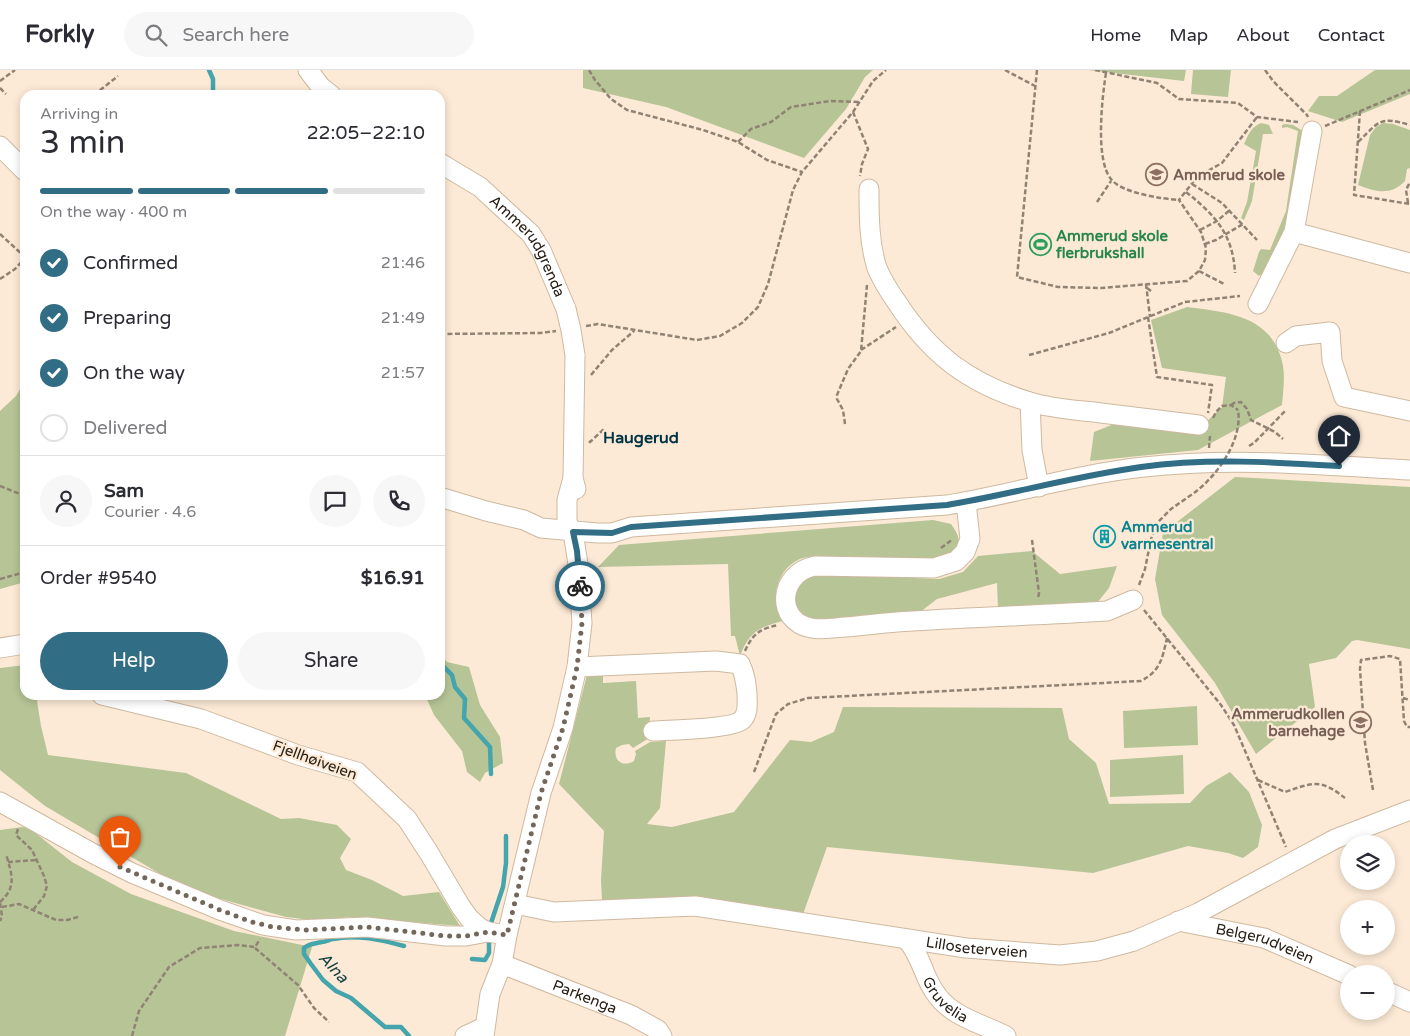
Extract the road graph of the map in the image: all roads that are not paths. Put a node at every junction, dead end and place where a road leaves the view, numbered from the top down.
1 (308, 70) edge
2 (325, 90) edge
3 (1312, 131) road end
4 (0, 146) edge
5 (20, 166) edge
6 (445, 166) edge
7 (864, 185) road end
8 (1294, 232) junction
9 (1410, 263) edge
10 (1258, 304) dead end
11 (1286, 343) dead end
12 (1030, 402) junction
13 (1410, 412) edge
14 (1207, 423) road end
15 (1410, 470) edge
16 (1038, 487) junction
17 (445, 499) edge
18 (966, 502) junction
19 (572, 525) junction
20 (1133, 600) road end
21 (20, 645) edge
22 (0, 648) edge
23 (577, 667) junction
24 (123, 700) edge
25 (653, 731) dead end
26 (0, 802) edge
27 (1410, 810) edge
28 (515, 904) junction
29 (1178, 921) junction
30 (488, 932) junction
31 (507, 935) junction
32 (907, 940) junction
33 (502, 964) junction
34 (1340, 970) edge
35 (1395, 995) edge
36 (1410, 1002) edge
37 (484, 1032) edge
38 (465, 1036) edge
39 (662, 1036) edge
40 (1006, 1036) edge

1 - 2 street
3 - 8 street
4 - 5 street
6 - 19 street, Ammerudgrenda, bridge
7 - 12 street
8 - 9 street
8 - 10 street
11 - 13 street
12 - 14 street
12 - 16 street
15 - 16 street
16 - 18 street
17 - 19 street
18 - 19 street
18 - 20 street
19 - 23 street, Ammerudgrenda
21 - 22 street
23 - 25 street
23 - 28 street, Ammerudgrenda
24 - 30 street, Fjellhøiveien
26 - 30 street
27 - 29 street, Lilloseterveien
28 - 31 street, Ammerudgrenda
28 - 32 street, Lilloseterveien
29 - 32 street, Lilloseterveien
29 - 34 street, Belgerudveien
30 - 31 street
31 - 33 street, Ammerudgrenda
32 - 40 street, Gruvelia
33 - 37 street, Ammerudgrenda
33 - 39 street, Parkenga
35 - 36 street
37 - 38 street

